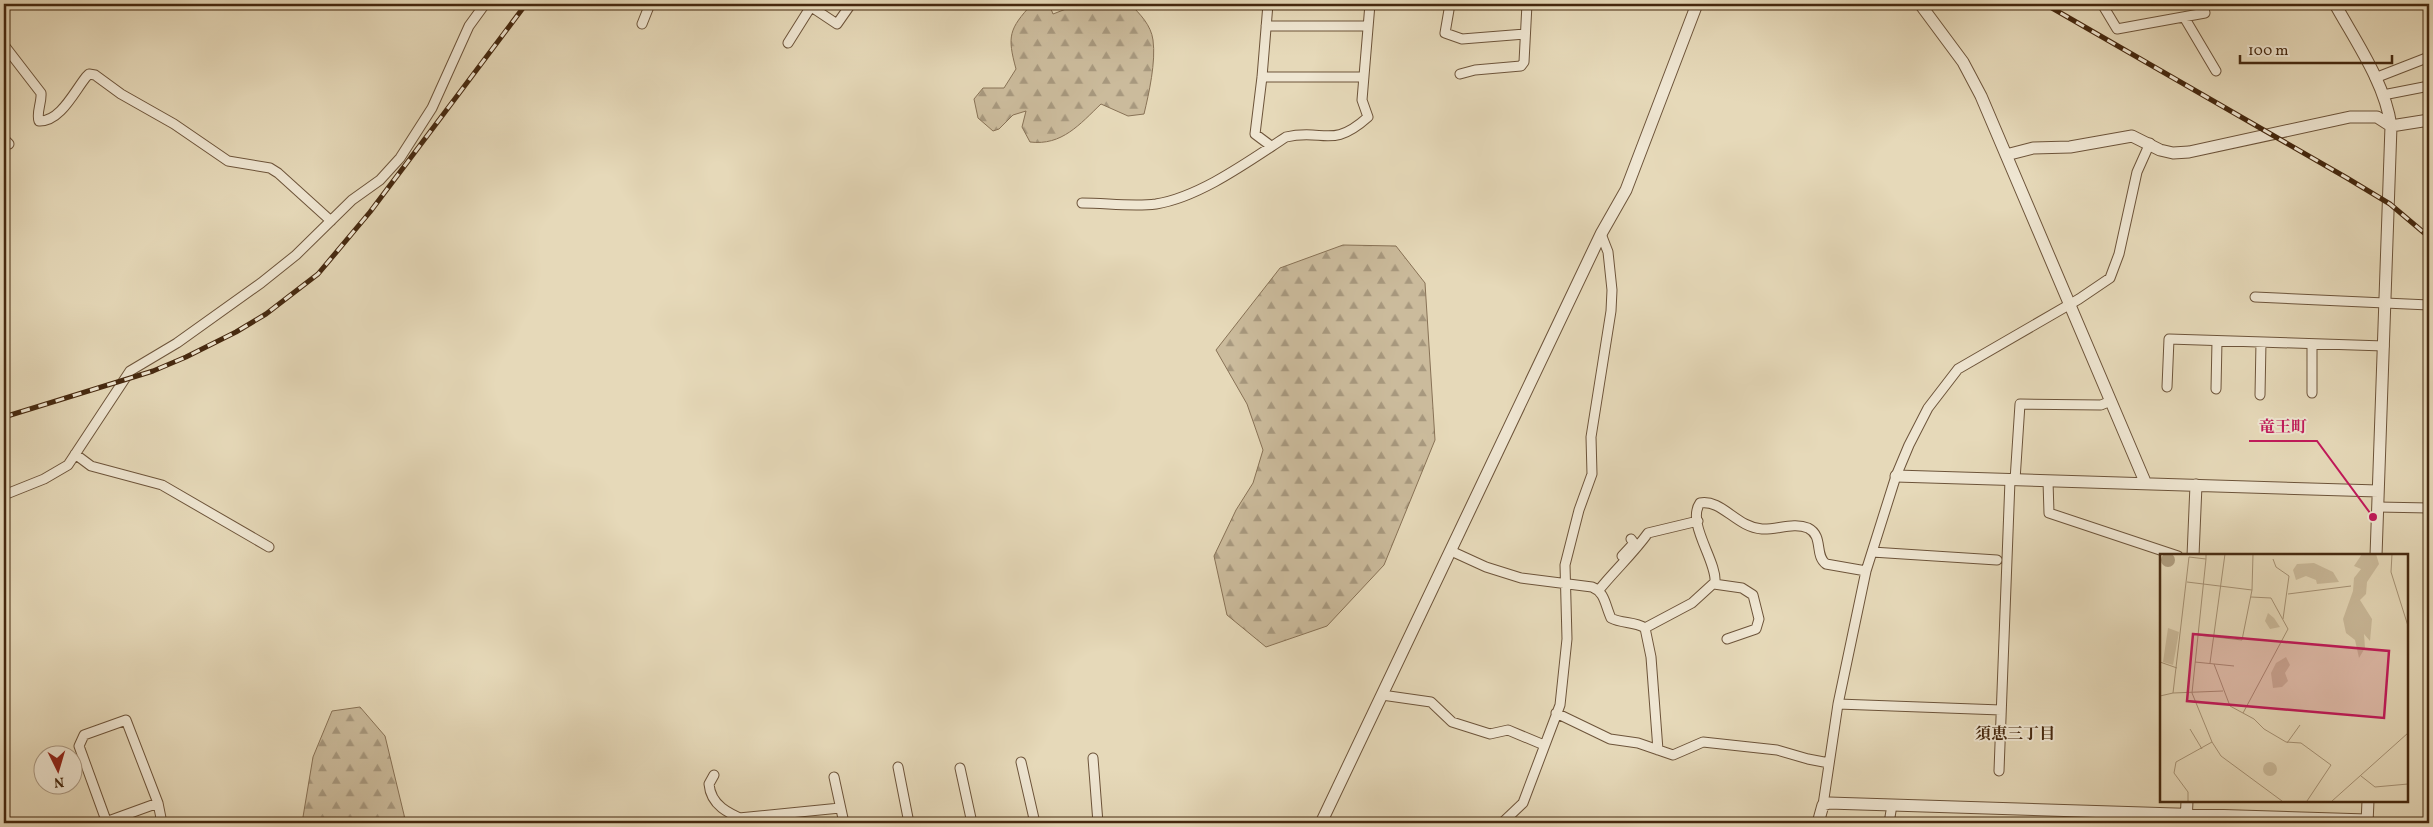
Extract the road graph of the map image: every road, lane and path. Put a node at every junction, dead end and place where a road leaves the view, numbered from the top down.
1 (485, 4) edge
2 (650, 4) edge
3 (851, 4) edge
4 (1268, 4) edge
5 (1370, 4) edge
6 (1450, 4) edge
7 (1527, 4) edge
8 (1697, 4) edge
9 (1920, 4) edge
10 (2102, 4) edge
11 (2203, 4) edge
12 (2335, 4) edge
13 (808, 6) edge
14 (2184, 17) junction
15 (642, 24) dead end
16 (1266, 26) junction
17 (1368, 26) junction
18 (1525, 34) junction
19 (788, 43) dead end
20 (4, 47) edge
21 (2429, 57) edge
22 (2216, 71) dead end
23 (1460, 74) dead end
24 (1262, 77) junction
25 (1363, 77) junction
26 (2375, 78) junction
27 (2429, 86) edge
28 (2383, 95) junction
29 (2429, 120) edge
30 (2391, 126) junction
31 (2150, 143) junction
32 (1272, 146) junction
33 (2006, 155) junction
34 (1082, 203) dead end
35 (330, 221) junction
36 (1601, 234) junction
37 (2255, 297) dead end
38 (2386, 303) junction
39 (2070, 304) junction
40 (2429, 305) edge
41 (2217, 341) junction
42 (2261, 342) junction
43 (2312, 344) junction
44 (2384, 346) junction
45 (2167, 387) dead end
46 (2216, 389) dead end
47 (2312, 392) dead end
48 (2260, 394) dead end
49 (2111, 401) junction
50 (76, 454) junction
51 (1896, 476) junction
52 (2013, 480) junction
53 (2048, 481) junction
54 (2146, 484) junction
55 (2196, 485) junction
56 (2378, 490) junction
57 (4, 495) edge
58 (2378, 507) junction
59 (2429, 508) edge
60 (1698, 521) junction
61 (1631, 539) dead end
62 (269, 547) dead end
63 (1450, 552) junction
64 (1872, 552) junction
65 (2172, 554) edge
66 (2193, 554) edge
67 (2376, 554) edge
68 (1997, 560) dead end
69 (1616, 568) junction
70 (1866, 571) junction
71 (1564, 583) junction
72 (1714, 584) junction
73 (1599, 590) junction
74 (1644, 628) junction
75 (1727, 639) dead end
76 (1382, 695) junction
77 (1838, 704) junction
78 (2001, 710) junction
79 (1556, 712) junction
80 (1544, 745) junction
81 (1658, 750) junction
82 (1093, 758) dead end
83 (1021, 762) dead end
84 (1829, 763) junction
85 (898, 767) dead end
86 (960, 768) dead end
87 (1999, 771) dead end
88 (714, 775) dead end
89 (834, 777) dead end
90 (2187, 802) edge
91 (2368, 802) edge
92 (158, 803) junction
93 (1823, 805) junction
94 (1892, 805) junction
95 (840, 808) junction
96 (739, 818) junction
97 (2186, 818) edge
98 (2367, 822) edge
99 (105, 823) edge
100 (162, 823) edge
101 (751, 823) edge
102 (844, 823) edge
103 (909, 823) edge
104 (972, 823) edge
105 (1035, 823) edge
106 (1098, 823) edge
107 (1321, 823) edge
108 (1502, 823) edge
109 (1818, 823) edge
110 (1889, 823) edge

1 - 35 street
2 - 15 street
3 - 13 street
4 - 16 street
5 - 17 street
6 - 18 street
7 - 18 street
8 - 36 street
9 - 33 street
10 - 14 street
11 - 14 street
12 - 26 street
13 - 19 street
14 - 22 street
16 - 17 street
16 - 24 street
17 - 25 street
18 - 23 street
20 - 35 street
21 - 26 street
24 - 25 street
24 - 32 street
25 - 32 street
26 - 28 street
27 - 28 street
28 - 30 street
29 - 30 street
30 - 31 street
30 - 38 street
31 - 33 street
31 - 39 street
32 - 34 street
33 - 39 street
35 - 50 street
36 - 63 street
36 - 71 street
37 - 38 street
38 - 40 street
38 - 44 street
39 - 49 street
39 - 51 street
41 - 42 street
41 - 45 street
41 - 46 street
42 - 43 street
42 - 48 street
43 - 44 street
43 - 47 street
44 - 56 street
49 - 52 street
49 - 54 street
50 - 57 street
50 - 62 street
51 - 52 street
51 - 64 street
52 - 53 street
52 - 78 street
53 - 54 street
53 - 65 street
54 - 55 street
55 - 56 street
55 - 66 street
56 - 58 street
58 - 59 street
58 - 67 street
60 - 69 street
60 - 70 street
60 - 72 street
61 - 69 street
63 - 71 street
63 - 76 street
64 - 68 street
64 - 70 street
69 - 73 street
70 - 77 street
71 - 73 street
71 - 79 street
72 - 74 street
72 - 75 street
73 - 74 street
74 - 81 street
76 - 80 street
76 - 107 street
77 - 78 street
77 - 84 street
78 - 87 street
79 - 80 street
79 - 81 street
80 - 108 street
81 - 84 street
82 - 106 street
83 - 105 street
84 - 93 street
85 - 103 street
86 - 104 street
88 - 96 street
89 - 95 street
90 - 97 street
91 - 98 street
92 - 99 street
92 - 99 street
92 - 100 street
93 - 94 street
93 - 109 street
94 - 97 street
94 - 110 street
95 - 96 street
95 - 102 street
96 - 101 street
97 - 98 street

